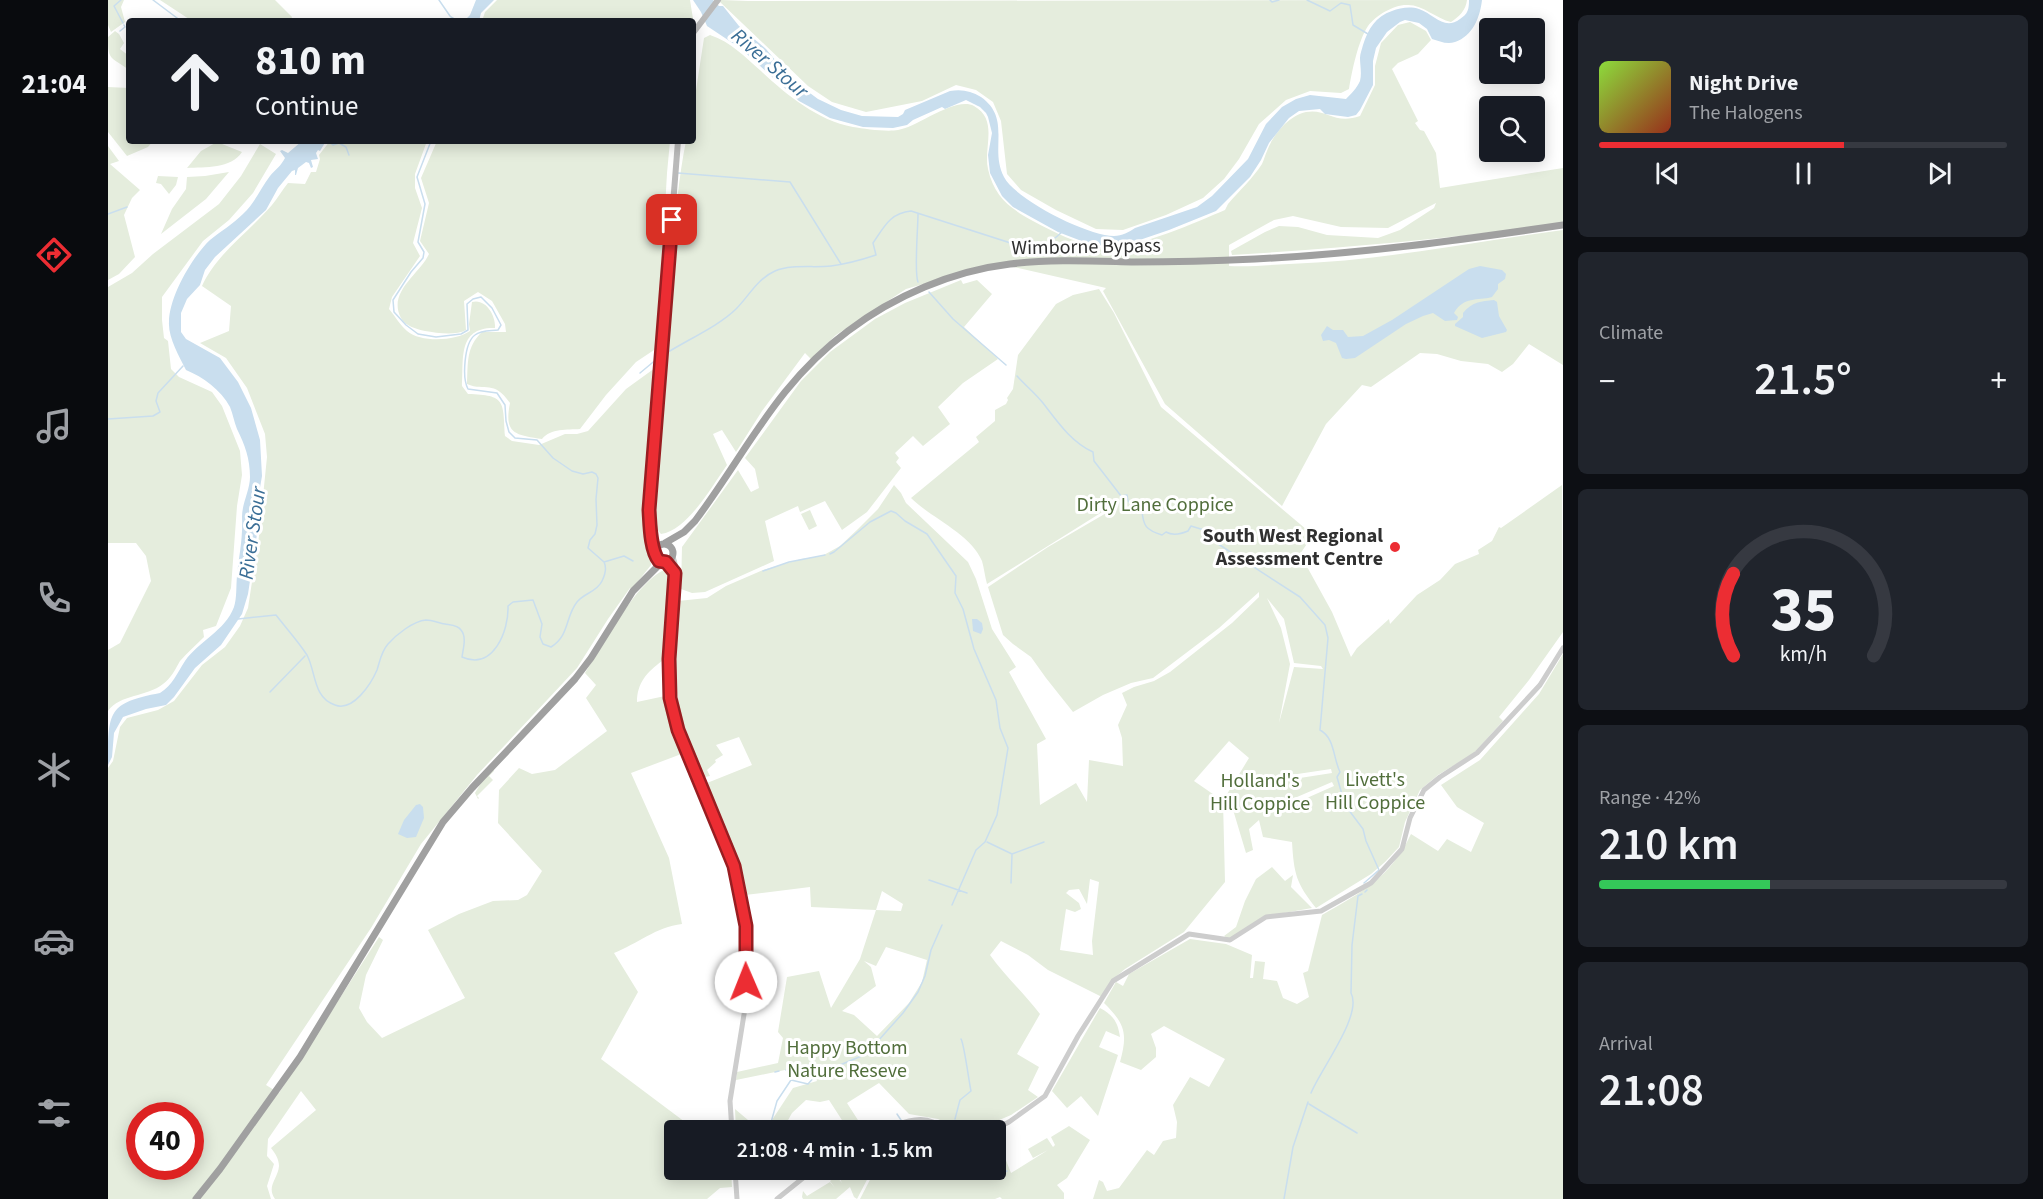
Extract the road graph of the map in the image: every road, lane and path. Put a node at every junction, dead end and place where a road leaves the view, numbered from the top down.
1 (718, 0) edge
2 (696, 28) edge
3 (678, 144) edge
4 (1563, 225) edge
5 (684, 532) junction
6 (659, 548) junction
7 (668, 557) junction
8 (647, 575) junction
9 (1563, 648) edge
10 (731, 1120) edge
11 (1006, 1122) edge
12 (735, 1180) edge
13 (801, 1180) edge
14 (196, 1199) edge
15 (736, 1199) edge
16 (777, 1199) edge

1 - 2 main road
3 - 6 main road
4 - 5 highway, Wimborne Bypass
5 - 6 highway, Wimborne Bypass
5 - 7 highway, Wimborne Bypass
6 - 7 highway
6 - 7 highway
6 - 8 highway
7 - 8 highway, Wimborne Bypass
7 - 10 street
8 - 14 highway
9 - 11 street
12 - 15 street
13 - 16 street

